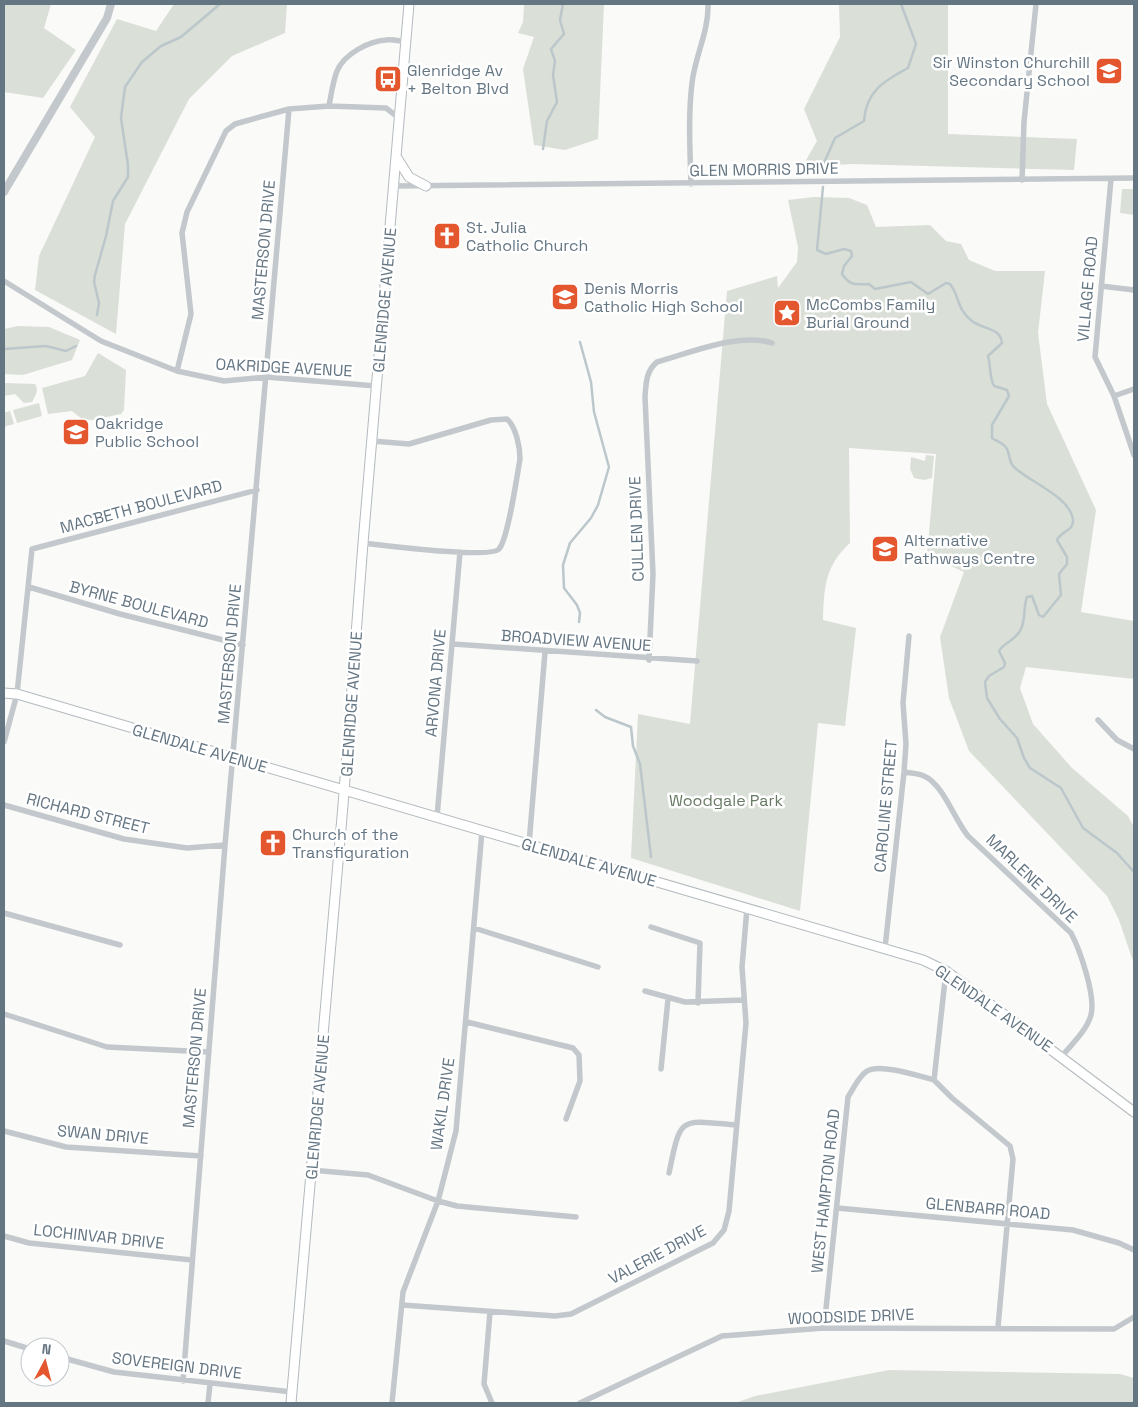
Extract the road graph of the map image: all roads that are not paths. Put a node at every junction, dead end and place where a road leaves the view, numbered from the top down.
1 (112, 4) edge
2 (409, 4) edge
3 (708, 4) edge
4 (1036, 4) edge
5 (406, 42) junction
6 (328, 106) junction
7 (289, 109) junction
8 (399, 118) junction
9 (396, 155) junction
10 (1134, 178) edge
11 (1111, 179) junction
12 (1022, 180) junction
13 (691, 184) junction
14 (394, 186) junction
15 (426, 186) junction
16 (4, 192) edge
17 (4, 281) edge
18 (1101, 286) junction
19 (1134, 290) edge
20 (772, 342) dead end
21 (177, 370) junction
22 (266, 377) junction
23 (376, 386) junction
24 (1134, 389) edge
25 (1114, 396) junction
26 (372, 441) junction
27 (1134, 455) edge
28 (257, 490) junction
29 (363, 543) junction
30 (460, 552) junction
31 (29, 587) junction
32 (909, 636) dead end
33 (453, 644) junction
34 (243, 645) junction
35 (545, 652) junction
36 (649, 660) junction
37 (696, 662) dead end
38 (4, 693) edge
39 (17, 694) junction
40 (1098, 720) dead end
41 (4, 742) edge
42 (1134, 749) edge
43 (234, 757) junction
44 (904, 772) junction
45 (344, 791) junction
46 (4, 805) edge
47 (437, 817) junction
48 (482, 831) junction
49 (529, 844) junction
50 (225, 845) junction
51 (747, 908) junction
52 (4, 913) edge
53 (474, 928) junction
54 (652, 928) dead end
55 (120, 945) dead end
56 (885, 948) junction
57 (598, 967) dead end
58 (946, 971) junction
59 (645, 991) dead end
60 (668, 998) junction
61 (744, 1000) junction
62 (698, 1003) junction
63 (4, 1014) edge
64 (467, 1022) junction
65 (209, 1052) junction
66 (1062, 1056) junction
67 (661, 1069) dead end
68 (934, 1080) junction
69 (1134, 1112) edge
70 (566, 1119) dead end
71 (736, 1125) junction
72 (4, 1131) edge
73 (200, 1156) junction
74 (311, 1170) junction
75 (669, 1173) dead end
76 (438, 1201) junction
77 (837, 1208) junction
78 (576, 1216) dead end
79 (1008, 1223) junction
80 (4, 1236) edge
81 (1134, 1250) edge
82 (192, 1260) junction
83 (402, 1304) junction
84 (490, 1312) junction
85 (1134, 1318) edge
86 (998, 1327) junction
87 (824, 1328) junction
88 (4, 1342) edge
89 (20, 1346) edge
90 (70, 1360) edge
91 (182, 1381) junction
92 (210, 1384) junction
93 (292, 1392) junction
94 (208, 1403) edge
95 (291, 1403) edge
96 (392, 1403) edge
97 (492, 1403) edge
98 (580, 1403) edge

1 - 16 street
2 - 5 main road, GLENRIDGE AVENUE
3 - 13 street
4 - 12 street
5 - 6 street
5 - 8 main road, GLENRIDGE AVENUE
6 - 7 street
6 - 8 street
7 - 21 street
7 - 22 street, MASTERSON DRIVE
8 - 9 main road, GLENRIDGE AVENUE
9 - 14 main road, GLENRIDGE AVENUE
9 - 15 main road
10 - 11 street, GLEN MORRIS DRIVE
11 - 12 street, GLEN MORRIS DRIVE
11 - 18 street, VILLAGE ROAD
12 - 13 street, GLEN MORRIS DRIVE
13 - 15 street, GLEN MORRIS DRIVE
14 - 15 street, GLEN MORRIS DRIVE
14 - 23 main road, GLENRIDGE AVENUE
17 - 21 street, OAKRIDGE AVENUE
18 - 19 street
18 - 25 street, VILLAGE ROAD
20 - 36 street, CULLEN DRIVE
21 - 22 street, OAKRIDGE AVENUE
22 - 23 street, OAKRIDGE AVENUE
22 - 28 street, MASTERSON DRIVE
23 - 26 main road, GLENRIDGE AVENUE
24 - 25 street
25 - 27 street, VILLAGE ROAD
26 - 29 main road, GLENRIDGE AVENUE
26 - 30 street
28 - 31 street, MACBETH BOULEVARD
28 - 34 street, MASTERSON DRIVE
29 - 30 street
29 - 45 main road, GLENRIDGE AVENUE
30 - 33 street, ARVONA DRIVE
31 - 34 street, BYRNE BOULEVARD
31 - 39 street
32 - 44 street, CAROLINE STREET
33 - 35 street, BROADVIEW AVENUE
33 - 47 street, ARVONA DRIVE
34 - 43 street, MASTERSON DRIVE
35 - 36 street, BROADVIEW AVENUE
35 - 49 street
36 - 37 street, BROADVIEW AVENUE
38 - 39 main road, GLENDALE AVENUE
39 - 41 street
39 - 43 main road, GLENDALE AVENUE
40 - 42 street
43 - 45 main road, GLENDALE AVENUE
43 - 50 street, MASTERSON DRIVE
44 - 56 street, CAROLINE STREET
44 - 66 street, MARLENE DRIVE
45 - 47 main road, GLENDALE AVENUE
45 - 74 main road, GLENRIDGE AVENUE
46 - 50 street, RICHARD STREET
47 - 48 main road, GLENDALE AVENUE
48 - 49 main road, GLENDALE AVENUE
48 - 53 street, WAKIL DRIVE
49 - 51 main road, GLENDALE AVENUE
50 - 65 street, MASTERSON DRIVE
51 - 56 main road, GLENDALE AVENUE
51 - 61 street, VALERIE DRIVE
52 - 55 street
53 - 57 street
53 - 64 street, WAKIL DRIVE
54 - 62 street
56 - 58 main road, GLENDALE AVENUE
58 - 66 main road, GLENDALE AVENUE
58 - 68 street
59 - 60 street
60 - 62 street
60 - 67 street
61 - 62 street
61 - 71 street, VALERIE DRIVE
63 - 65 street
64 - 70 street
64 - 76 street, WAKIL DRIVE
65 - 73 street, MASTERSON DRIVE
66 - 69 main road, GLENDALE AVENUE
68 - 77 street, WEST HAMPTON ROAD
68 - 79 street
71 - 75 street
71 - 84 street, VALERIE DRIVE
72 - 73 street, SWAN DRIVE
73 - 82 street, MASTERSON DRIVE
74 - 76 street
74 - 93 main road, GLENRIDGE AVENUE
76 - 78 street
76 - 83 street, WAKIL DRIVE
77 - 79 street, GLENBARR ROAD
77 - 87 street, WEST HAMPTON ROAD
79 - 81 street, GLENBARR ROAD
79 - 86 street
80 - 82 street, LOCHINVAR DRIVE
82 - 91 street, MASTERSON DRIVE
83 - 84 street, VALERIE DRIVE
83 - 96 street, WAKIL DRIVE
84 - 97 street
85 - 86 street, WOODSIDE DRIVE
86 - 87 street, WOODSIDE DRIVE
87 - 98 street, WOODSIDE DRIVE
88 - 89 street
90 - 91 street, SOVEREIGN DRIVE
91 - 92 street, SOVEREIGN DRIVE
92 - 93 street, SOVEREIGN DRIVE
92 - 94 street
93 - 95 main road, GLENRIDGE AVENUE

